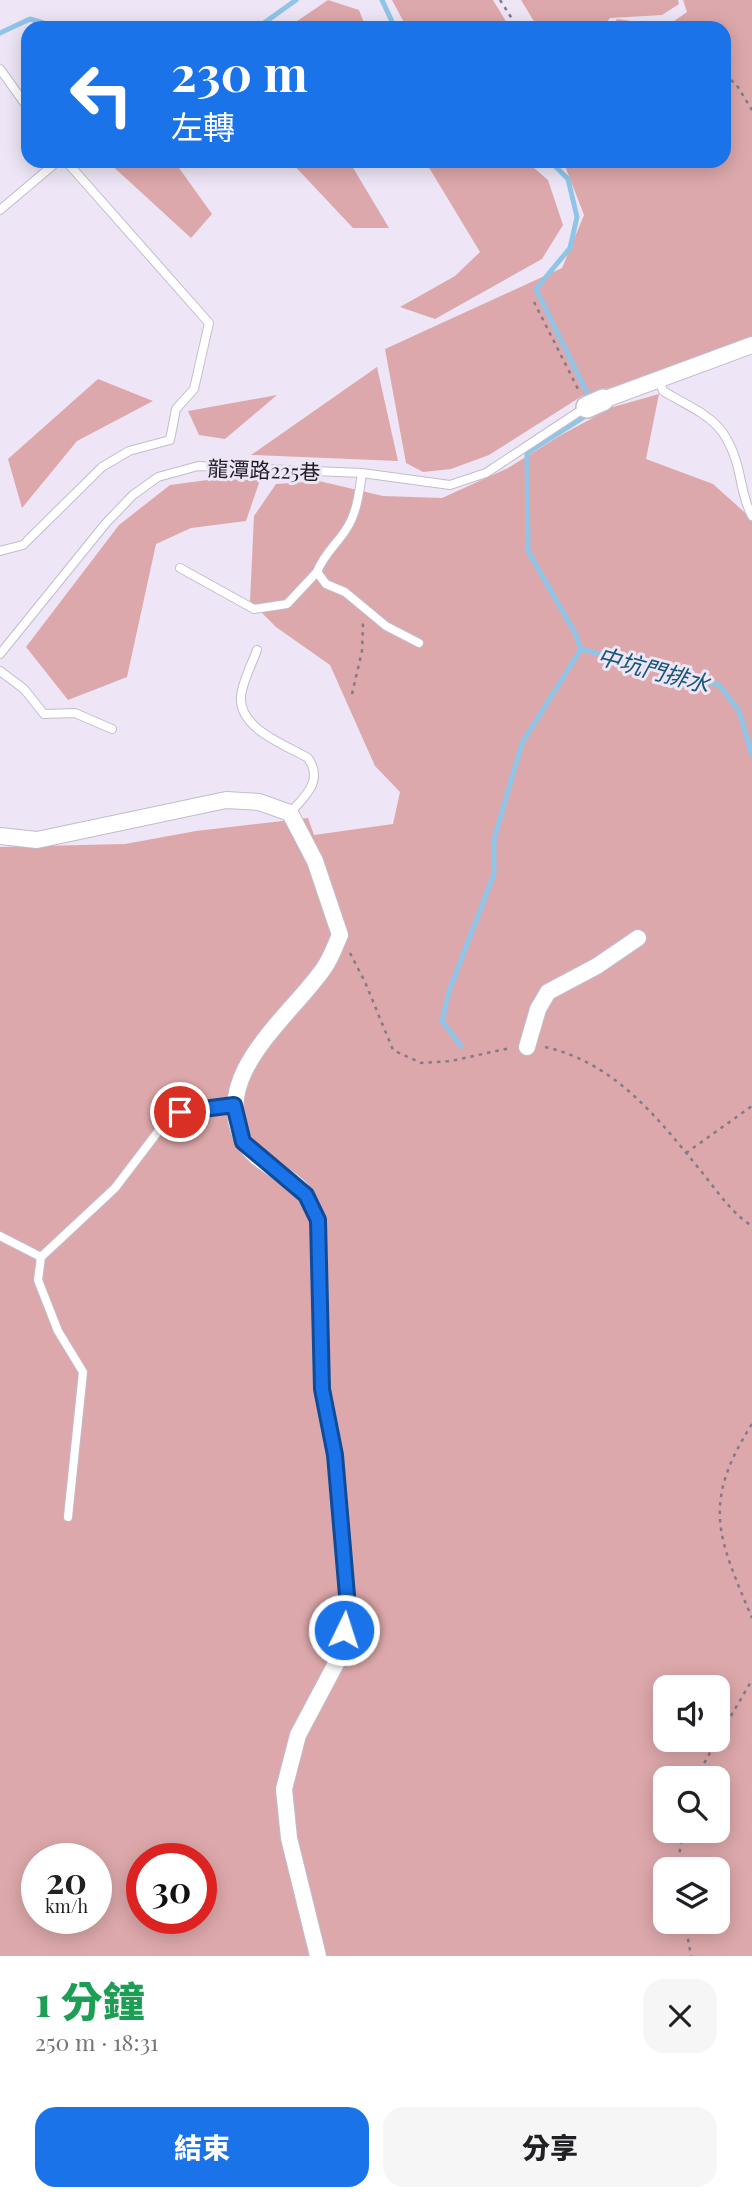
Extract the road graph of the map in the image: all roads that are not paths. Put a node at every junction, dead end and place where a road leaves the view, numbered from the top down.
1 (0, 69) edge
2 (21, 98) edge
3 (50, 168) edge
4 (72, 168) edge
5 (0, 210) edge
6 (752, 345) edge
7 (659, 379) junction
8 (595, 403) joint
9 (362, 473) junction
10 (752, 516) edge
11 (0, 551) edge
12 (180, 568) dead end
13 (317, 572) junction
14 (419, 643) dead end
15 (257, 650) dead end
16 (0, 654) edge
17 (0, 671) edge
18 (112, 729) dead end
19 (290, 813) junction
20 (0, 836) edge
21 (639, 938) dead end
22 (527, 1047) road end
23 (234, 1105) junction
24 (0, 1236) edge
25 (41, 1257) junction
26 (68, 1517) dead end
27 (318, 1956) edge

1 - 2 lane
3 - 5 lane
4 - 11 lane
6 - 7 street
7 - 8 street
7 - 10 lane
8 - 9 lane, 龍潭路225巷
9 - 13 lane
9 - 16 lane, 龍潭路225巷
12 - 13 lane
13 - 14 lane
15 - 19 lane
17 - 18 lane
19 - 20 street
19 - 23 street
21 - 22 street
23 - 25 lane
23 - 27 street
24 - 25 lane
25 - 26 lane

